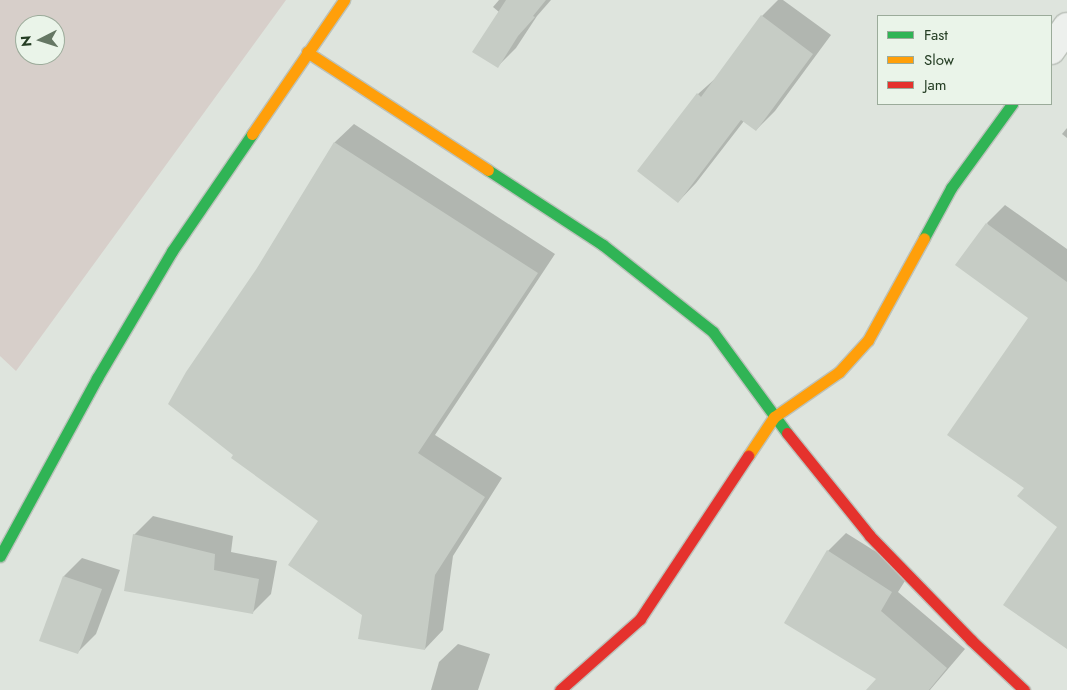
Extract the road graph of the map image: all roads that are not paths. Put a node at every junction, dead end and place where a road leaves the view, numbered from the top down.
1 (344, 0) edge
2 (1067, 27) edge
3 (1052, 49) edge
4 (307, 52) junction
5 (1011, 105) edge
6 (774, 417) junction
7 (0, 556) edge
8 (560, 690) edge
9 (1024, 690) edge

1 - 4 street
2 - 3 street
4 - 6 street
4 - 7 street
5 - 6 street
6 - 8 street
6 - 9 street

